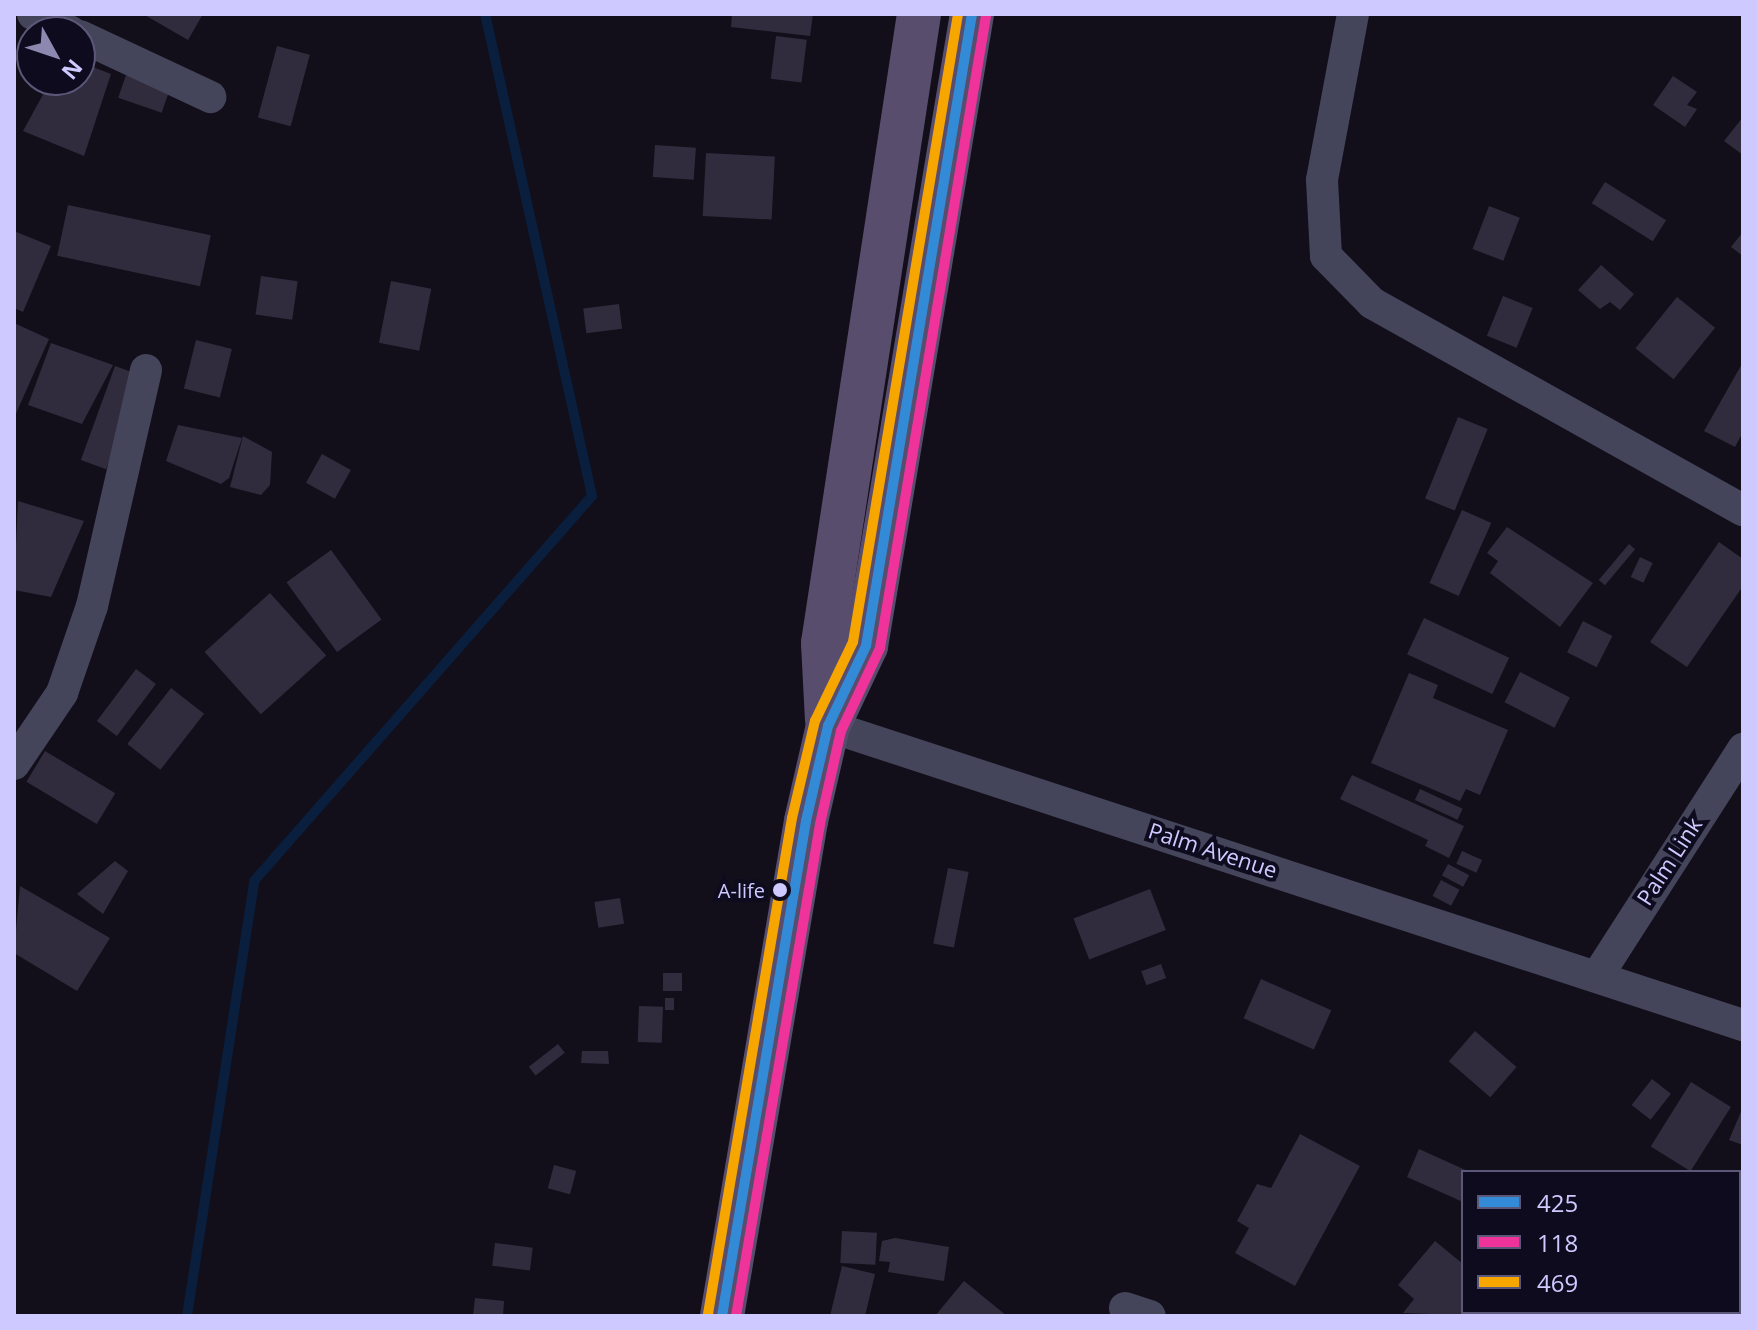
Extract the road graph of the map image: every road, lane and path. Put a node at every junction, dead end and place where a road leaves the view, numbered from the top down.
1 (919, 14) edge
2 (972, 14) edge
3 (1353, 14) edge
4 (96, 44) edge
5 (210, 97) dead end
6 (146, 370) dead end
7 (1743, 510) edge
8 (828, 726) junction
9 (1743, 749) edge
10 (14, 764) edge
11 (1598, 975) junction
12 (1743, 1025) edge
13 (722, 1316) edge

1 - 8 main road
2 - 8 main road
3 - 7 street
4 - 5 street
6 - 10 street
8 - 11 street, Palm Avenue
8 - 13 main road
9 - 11 street, Palm Link
11 - 12 street, Palm Avenue

